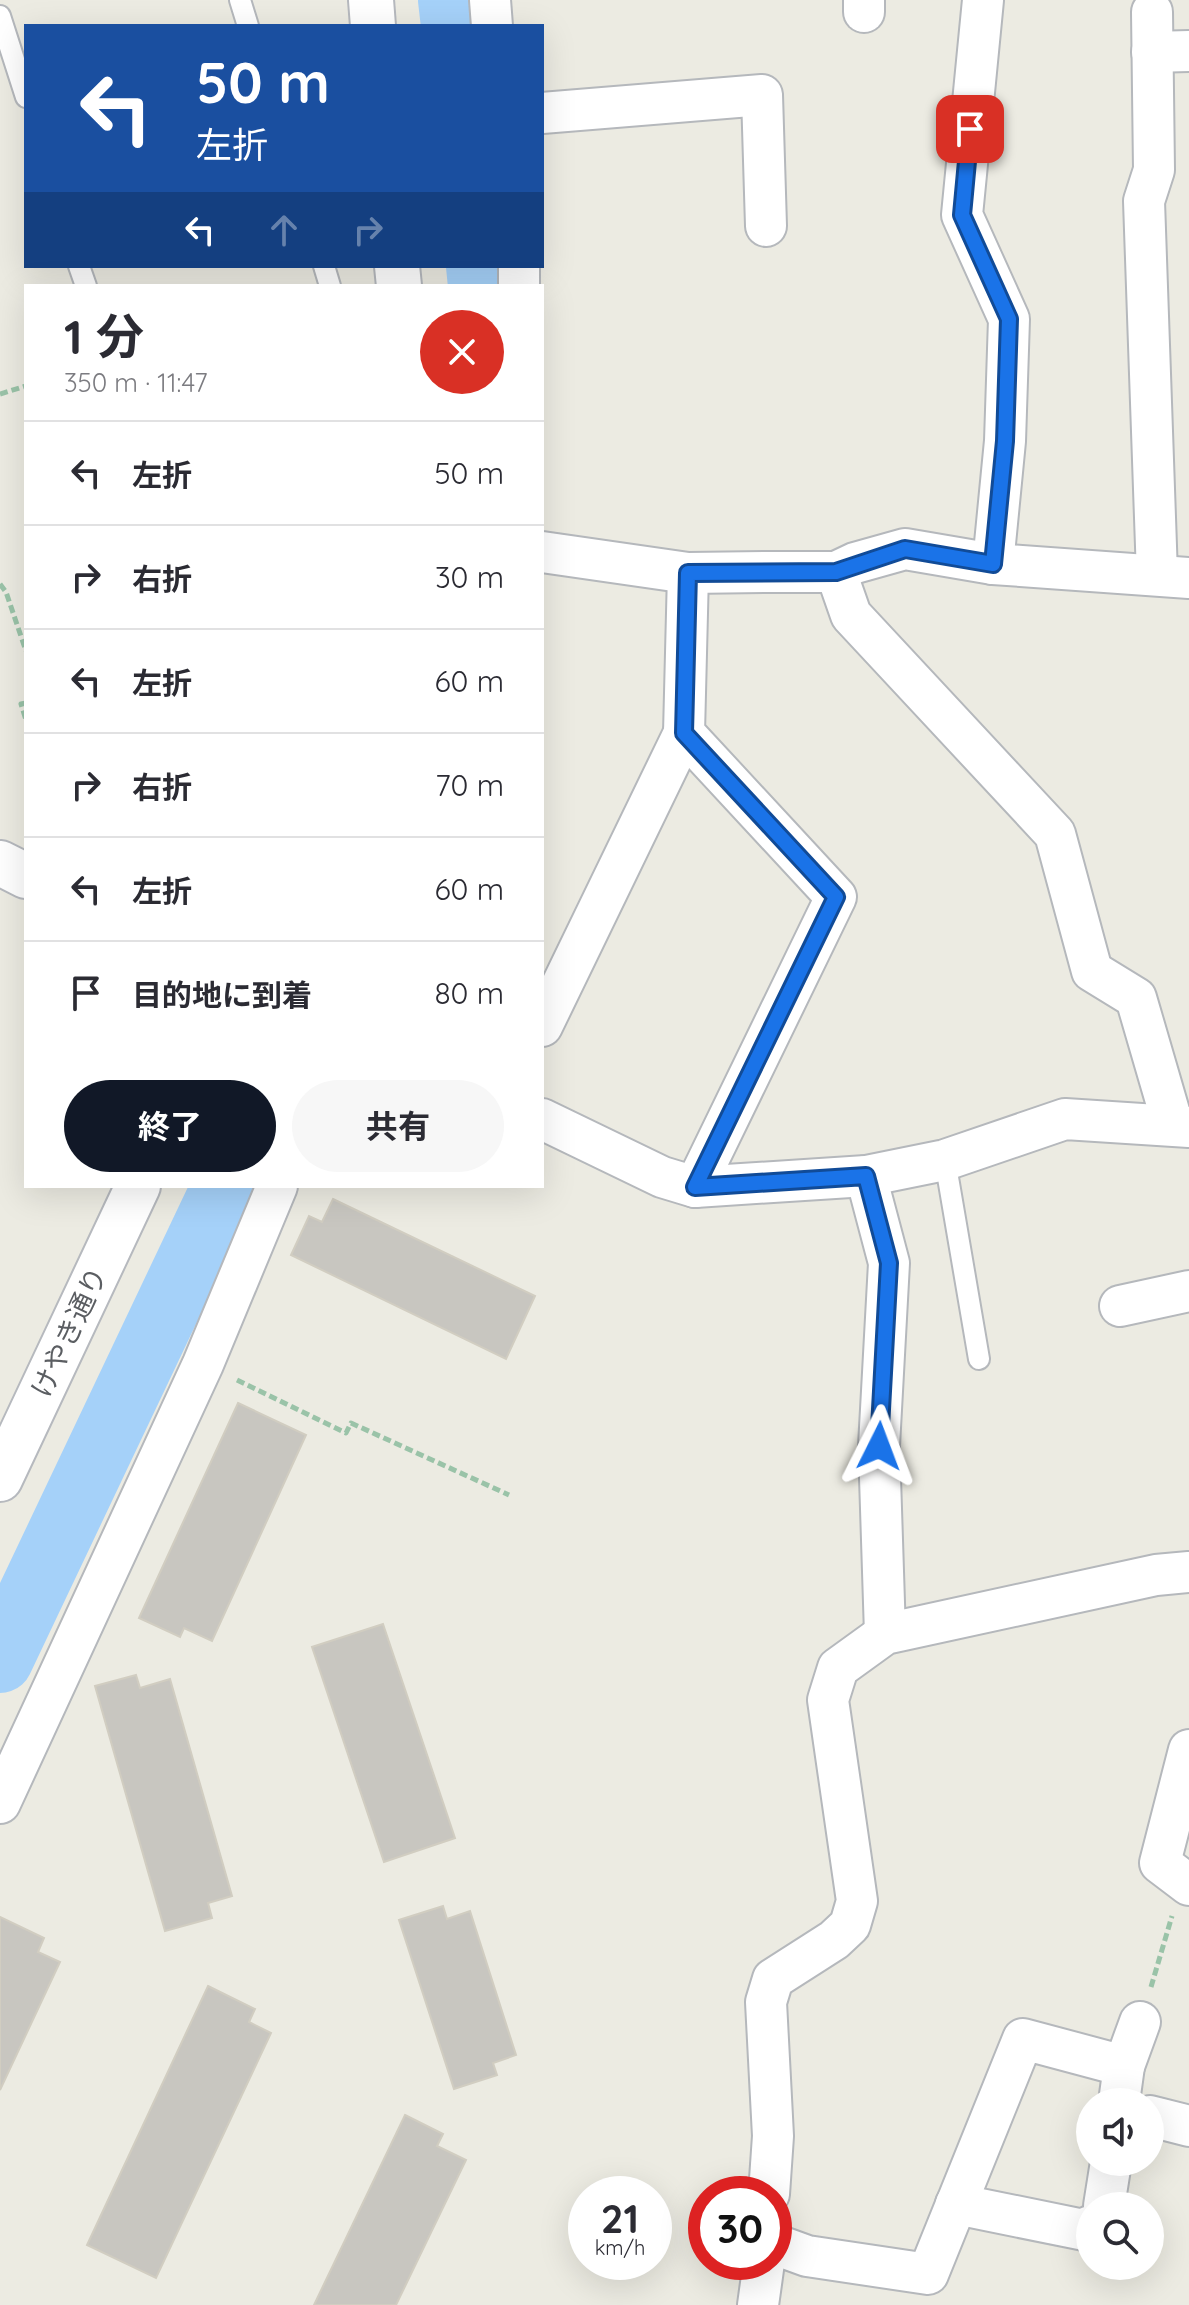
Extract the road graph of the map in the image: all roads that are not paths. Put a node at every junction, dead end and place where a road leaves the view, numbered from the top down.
1 (240, 0) edge
2 (371, 0) edge
3 (490, 0) edge
4 (983, 0) edge
5 (1152, 12) dead end
6 (0, 16) edge
7 (247, 24) edge
8 (373, 24) edge
9 (492, 24) edge
10 (1171, 52) edge
11 (24, 91) edge
12 (544, 113) edge
13 (766, 226) dead end
14 (544, 552) edge
15 (993, 564) junction
16 (836, 572) junction
17 (688, 573) junction
18 (1173, 577) edge
19 (684, 733) junction
20 (0, 863) edge
21 (24, 875) edge
22 (544, 1022) edge
23 (544, 1120) edge
24 (1181, 1126) edge
25 (945, 1160) junction
26 (866, 1176) junction
27 (695, 1187) junction
28 (137, 1188) edge
29 (276, 1188) edge
30 (1189, 1291) edge
31 (1120, 1306) dead end
32 (979, 1359) dead end
33 (0, 1479) edge
34 (1189, 1572) edge
35 (885, 1634) junction
36 (1189, 1750) edge
37 (0, 1803) edge
38 (1186, 1884) edge
39 (1140, 2022) road end
40 (1122, 2084) edge
41 (1164, 2120) edge
42 (1189, 2126) edge
43 (770, 2176) edge
44 (956, 2204) junction
45 (1076, 2228) edge
46 (792, 2251) edge
47 (761, 2280) edge
48 (758, 2305) edge

1 - 7 lane
2 - 8 street
3 - 9 street
4 - 15 street
5 - 10 street
6 - 11 lane
10 - 18 street
12 - 13 street
14 - 17 street
15 - 16 street
15 - 18 street
16 - 17 street
16 - 24 street
17 - 19 street
19 - 22 street
19 - 27 street
20 - 21 street
23 - 27 street
24 - 25 street
25 - 26 street
25 - 32 lane
26 - 27 street
26 - 35 street
28 - 33 street, けやき通り
29 - 37 street
30 - 31 street
34 - 35 street
35 - 43 street
36 - 38 street
39 - 40 street
40 - 44 street
41 - 42 street
44 - 45 street
44 - 46 street
47 - 48 street

